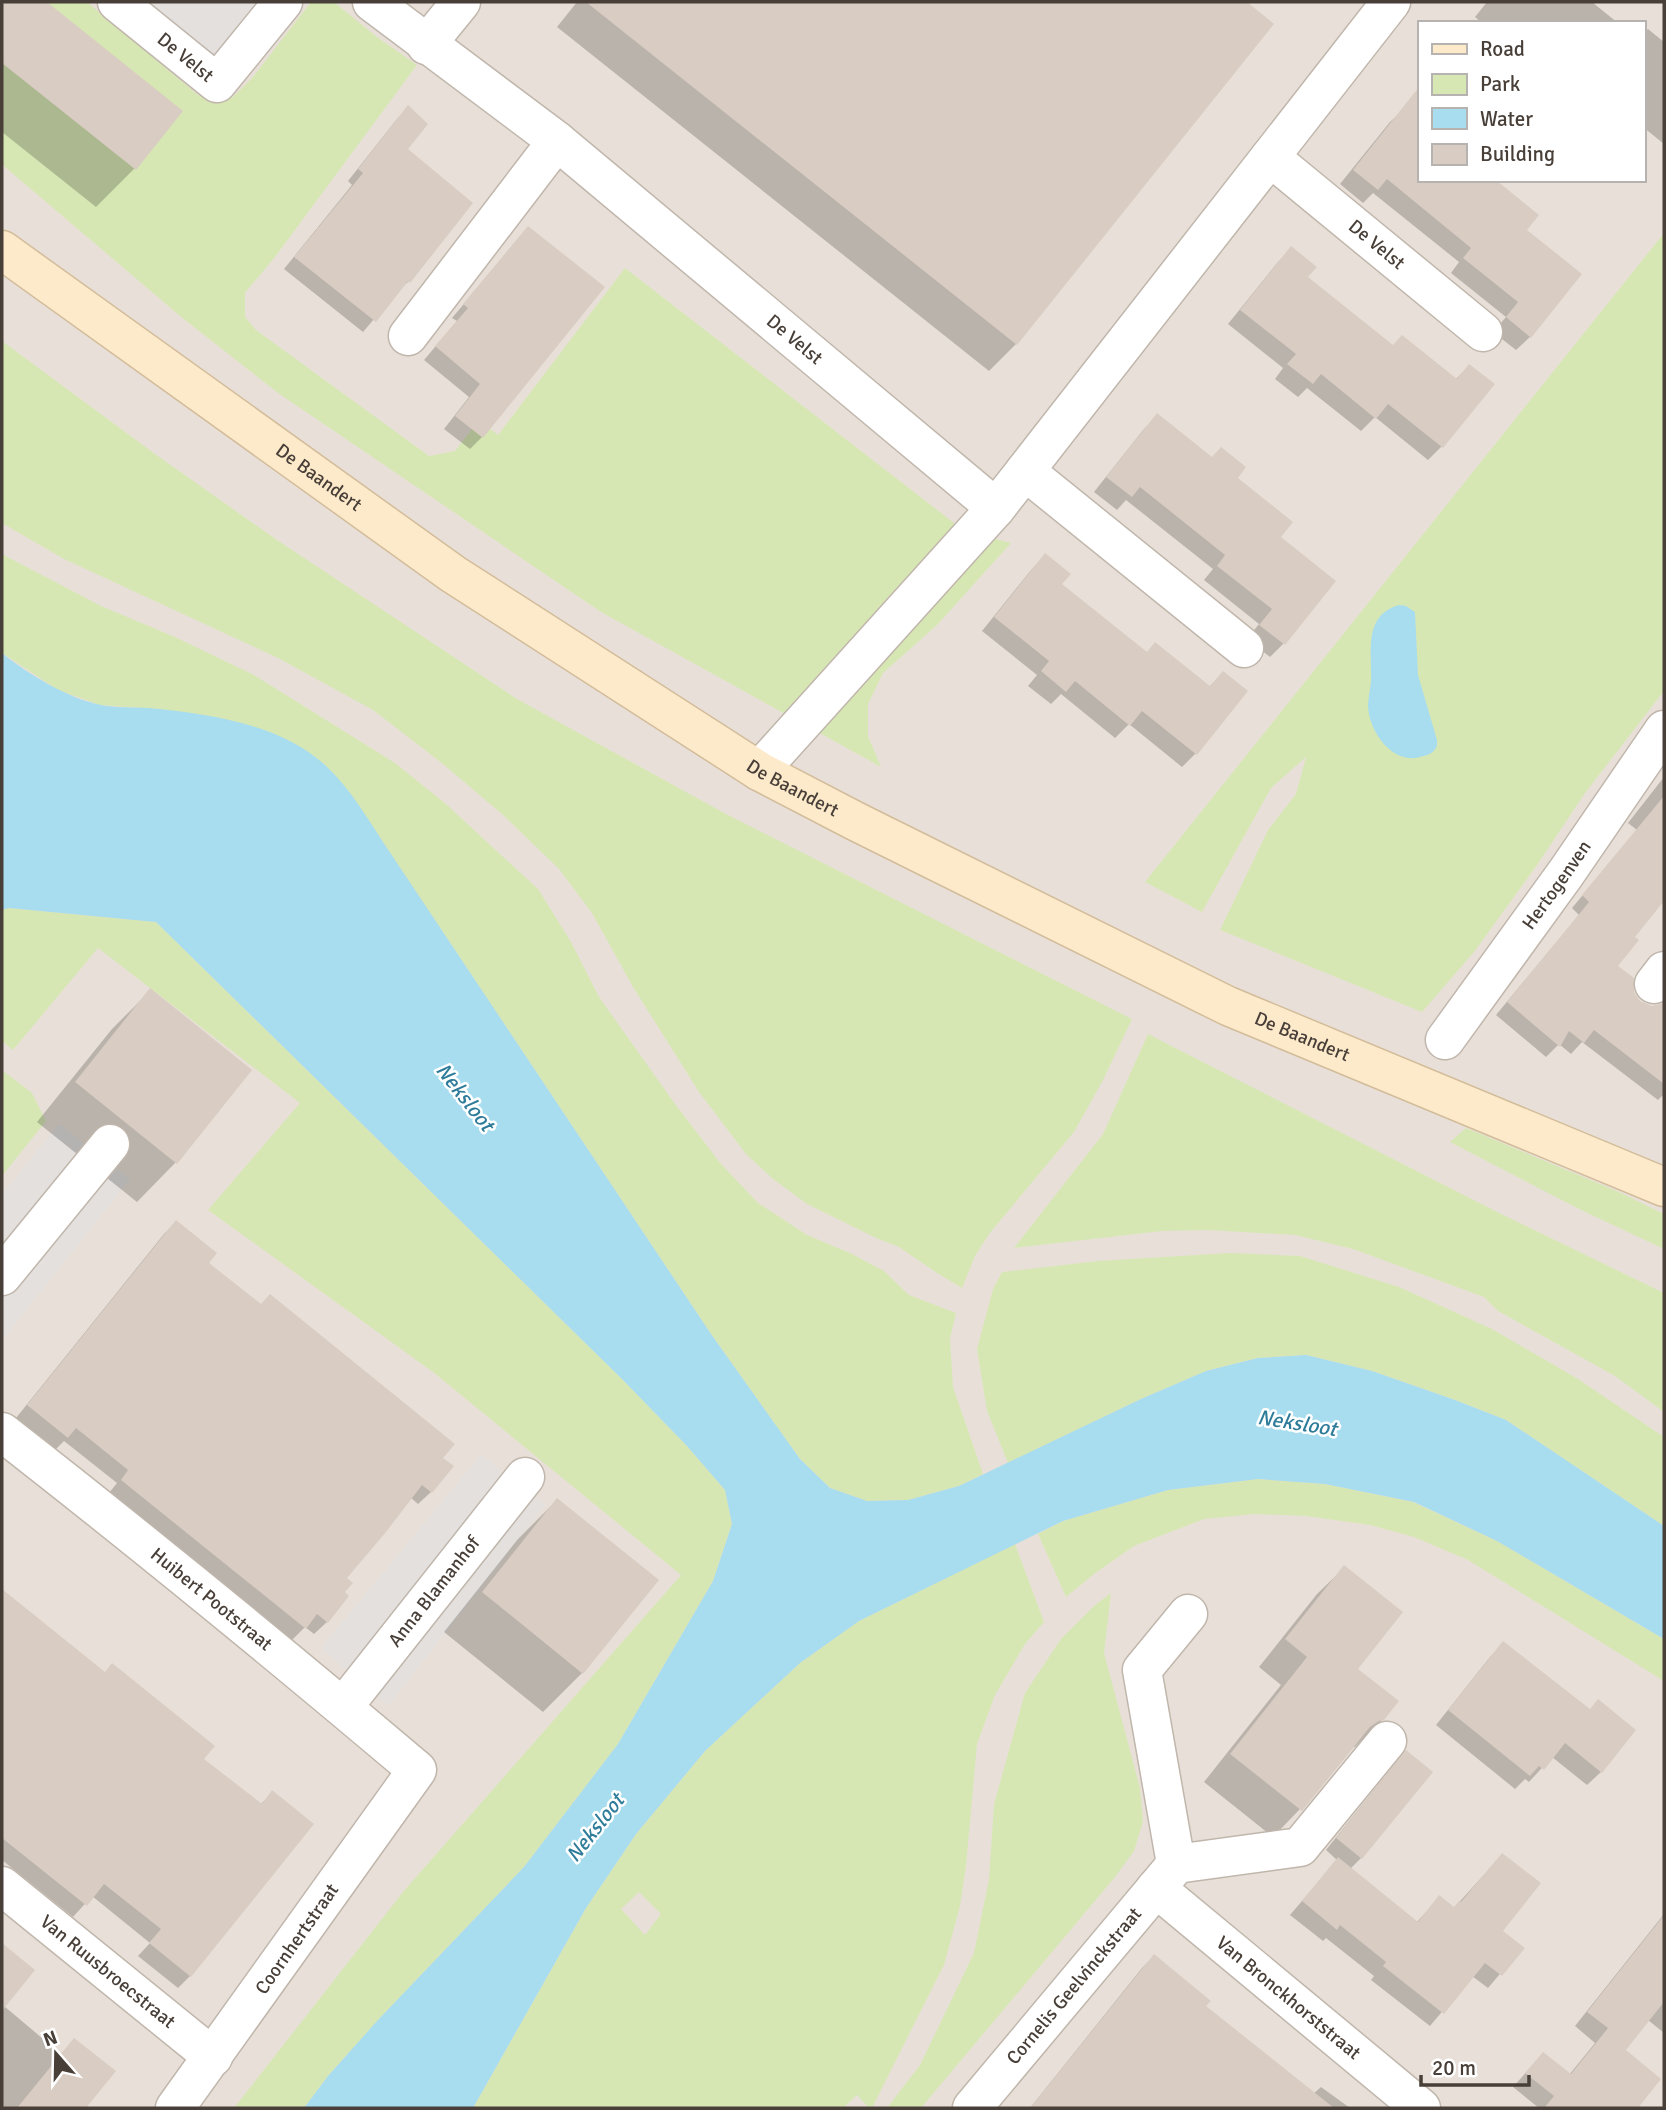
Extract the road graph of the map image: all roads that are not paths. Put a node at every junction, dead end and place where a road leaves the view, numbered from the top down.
1 (117, 2) edge
2 (372, 2) edge
3 (461, 2) edge
4 (1391, 2) edge
5 (270, 6) edge
6 (426, 45) junction
7 (557, 141) junction
8 (1270, 157) junction
9 (2, 250) edge
10 (1482, 332) dead end
11 (408, 336) dead end
12 (1025, 471) junction
13 (996, 508) junction
14 (1244, 648) dead end
15 (1664, 730) edge
16 (759, 771) junction
17 (1445, 1040) dead end
18 (110, 1144) dead end
19 (1664, 1187) edge
20 (2, 1276) edge
21 (2, 1432) edge
22 (524, 1477) dead end
23 (1188, 1614) dead end
24 (343, 1707) junction
25 (1387, 1741) dead end
26 (417, 1770) joint
27 (1166, 1876) junction
28 (2, 1886) edge
29 (213, 2057) junction
30 (175, 2108) edge
31 (972, 2108) edge
32 (1421, 2108) edge

1 - 5 street, De Velst
2 - 6 street, De Velst
3 - 6 street
4 - 8 street
6 - 7 street, De Velst
7 - 11 street
7 - 13 street, De Velst
8 - 10 street, De Velst
8 - 12 street
9 - 16 main road, De Baandert
12 - 13 street
12 - 14 street
13 - 16 street
15 - 17 street, Hertogenven
16 - 19 main road, De Baandert
18 - 20 street
21 - 24 street, Huibert Pootstraat
22 - 24 street, Anna Blamanhof
23 - 27 street
24 - 26 street, Huibert Pootstraat
25 - 27 street
26 - 29 street, Coornhertstraat
27 - 31 street, Cornelis Geelvinckstraat
27 - 32 street, Van Bronckhorststraat
28 - 29 street, Van Ruusbroecstraat
29 - 30 street, Coornhertstraat

